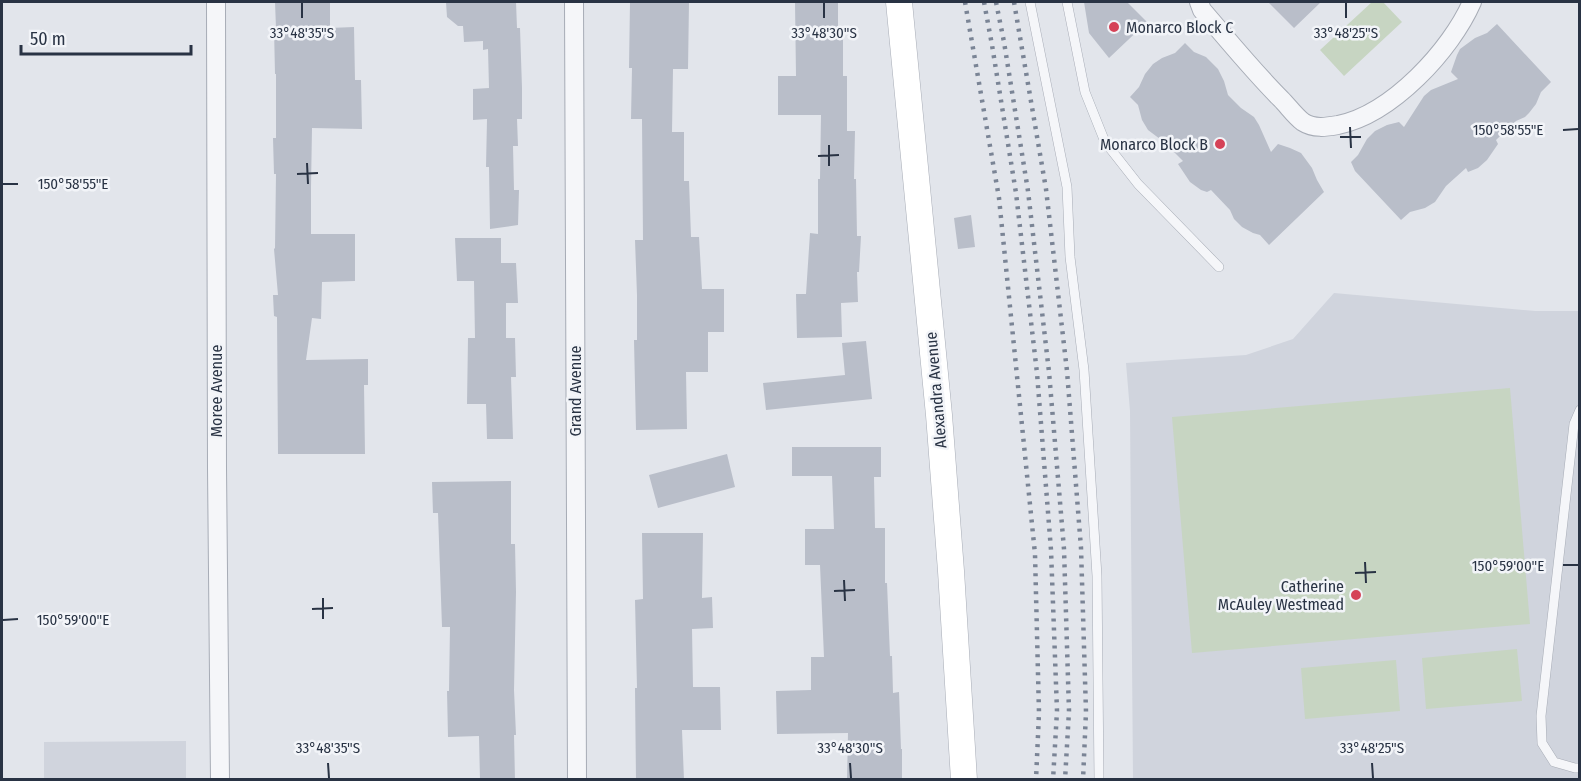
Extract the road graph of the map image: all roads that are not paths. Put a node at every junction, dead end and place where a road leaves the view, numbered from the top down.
1 (216, 2) edge
2 (574, 2) edge
3 (899, 2) edge
4 (1030, 2) edge
5 (1067, 2) edge
6 (1199, 2) edge
7 (1472, 2) edge
8 (1219, 267) dead end
9 (1580, 411) edge
10 (1580, 768) edge
11 (220, 780) edge
12 (578, 780) edge
13 (964, 780) edge
14 (1099, 780) edge

1 - 11 street, Moree Avenue
2 - 12 street, Grand Avenue
3 - 13 street, Alexandra Avenue
4 - 14 lane
5 - 8 lane
6 - 7 street
9 - 10 lane

